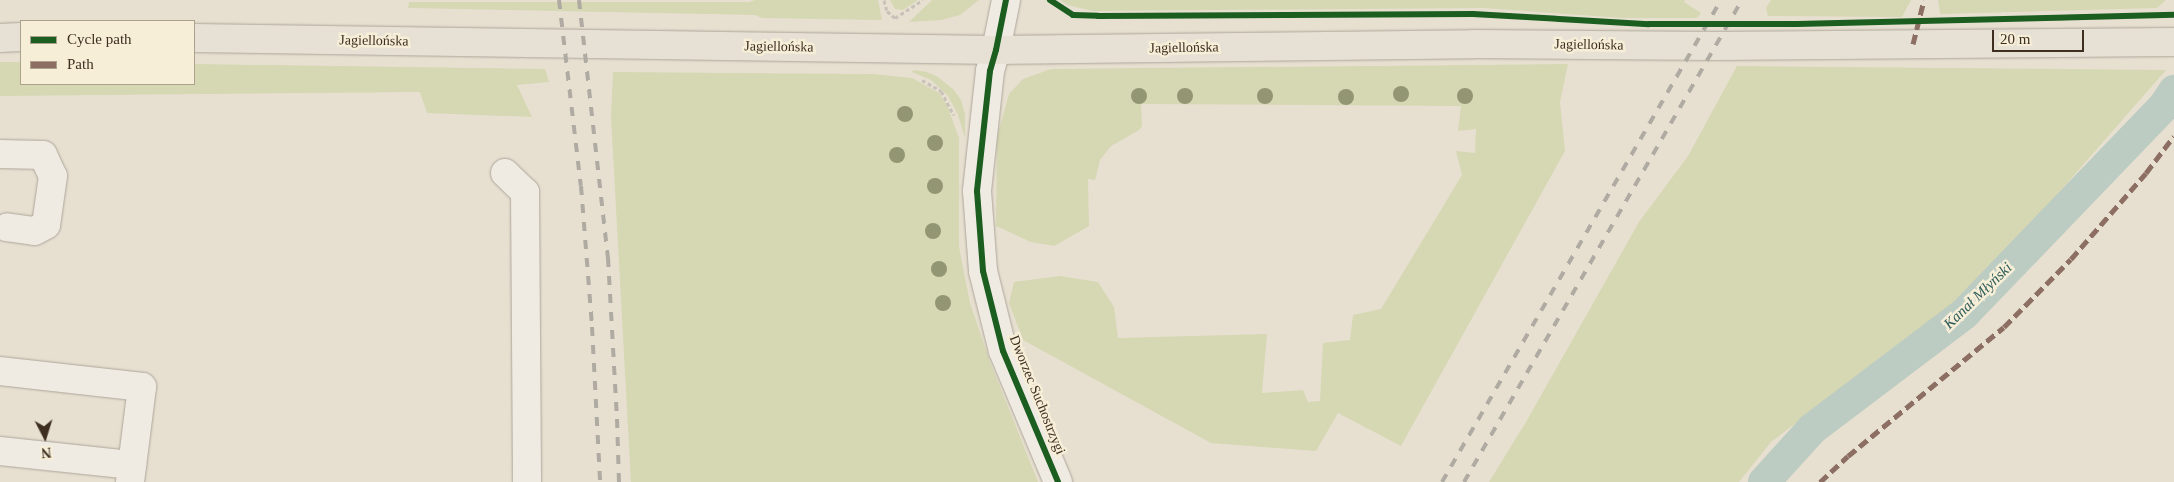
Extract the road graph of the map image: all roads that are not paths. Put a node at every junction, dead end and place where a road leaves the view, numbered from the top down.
1 (1006, 0) edge
2 (0, 38) edge
3 (20, 38) edge
4 (195, 38) edge
5 (2168, 42) edge
6 (996, 50) junction
7 (0, 154) edge
8 (505, 173) dead end
9 (7, 227) dead end
10 (0, 371) edge
11 (0, 451) edge
12 (130, 473) edge
13 (527, 482) edge
14 (1058, 482) edge

1 - 6 street, Dworzec Suchostrzygi
2 - 3 main road
4 - 6 main road, Jagiellońska
5 - 6 main road, Jagiellońska
6 - 14 street, Dworzec Suchostrzygi
7 - 9 street
8 - 13 street
10 - 12 street
11 - 12 street

